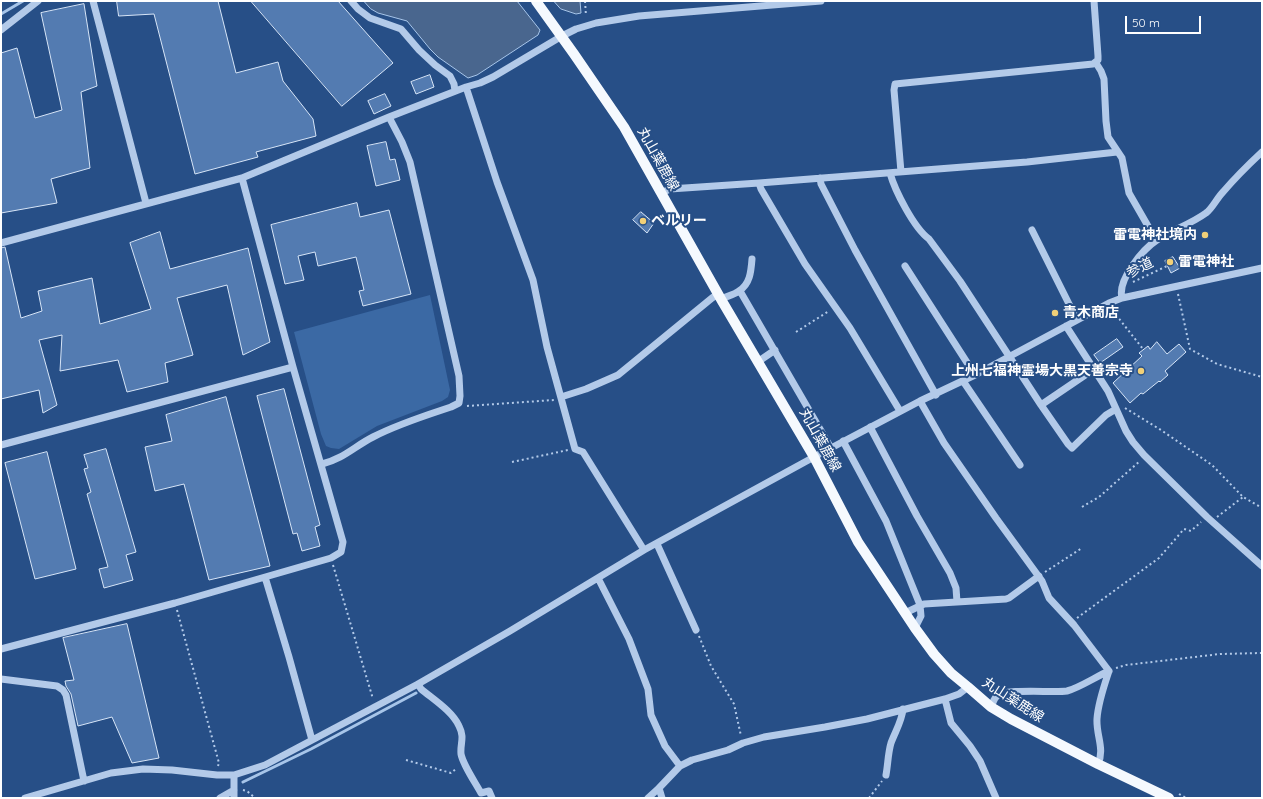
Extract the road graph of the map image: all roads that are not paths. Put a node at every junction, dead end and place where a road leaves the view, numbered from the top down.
1 (38, 1) edge
2 (93, 1) edge
3 (351, 1) edge
4 (536, 1) edge
5 (821, 1) edge
6 (1094, 1) edge
7 (1, 30) edge
8 (562, 36) junction
9 (1096, 63) junction
10 (466, 87) junction
11 (455, 91) junction
12 (389, 117) junction
13 (1117, 152) junction
14 (1262, 152) edge
15 (901, 172) junction
16 (890, 173) junction
17 (242, 178) junction
18 (820, 178) junction
19 (759, 183) junction
20 (661, 193) junction
21 (146, 203) junction
22 (1032, 230) dead end
23 (1156, 240) junction
24 (1, 243) edge
25 (752, 259) dead end
26 (905, 266) dead end
27 (1262, 268) edge
28 (740, 291) junction
29 (720, 296) junction
30 (1122, 298) junction
31 (1077, 320) junction
32 (1066, 326) junction
33 (775, 350) junction
34 (1010, 356) junction
35 (758, 362) junction
36 (293, 367) junction
37 (1094, 370) junction
38 (975, 375) junction
39 (963, 381) junction
40 (936, 395) junction
41 (561, 398) junction
42 (920, 401) junction
43 (1041, 405) junction
44 (1116, 409) junction
45 (900, 411) junction
46 (870, 427) junction
47 (843, 441) junction
48 (1, 445) edge
49 (831, 448) junction
50 (814, 456) junction
51 (322, 464) junction
52 (1020, 465) dead end
53 (657, 544) junction
54 (644, 550) junction
55 (1262, 566) edge
56 (1039, 576) junction
57 (265, 577) junction
58 (598, 578) junction
59 (957, 602) junction
60 (920, 605) junction
61 (905, 613) junction
62 (915, 628) junction
63 (696, 630) road end
64 (1, 649) edge
65 (1108, 671) junction
66 (1, 679) edge
67 (418, 684) junction
68 (968, 687) junction
69 (944, 699) junction
70 (991, 707) junction
71 (903, 709) junction
72 (312, 740) junction
73 (1098, 764) junction
74 (680, 766) junction
75 (234, 775) junction
76 (886, 775) road end
77 (84, 781) junction
78 (659, 788) junction
79 (234, 790) junction
80 (25, 798) edge
81 (220, 798) edge
82 (234, 798) edge
83 (492, 798) edge
84 (648, 798) edge
85 (662, 798) edge
86 (996, 798) edge
87 (1169, 798) edge

1 - 7 street
2 - 21 street
3 - 11 street
4 - 8 main road, 丸山葉鹿線
5 - 8 street
6 - 9 street
8 - 10 street
8 - 20 main road, 丸山葉鹿線
9 - 13 street
9 - 15 street
10 - 11 street
10 - 41 street
11 - 12 street
12 - 17 street
12 - 51 street
13 - 15 street
13 - 23 street
14 - 23 street
15 - 16 street
16 - 18 street
16 - 34 street
17 - 21 street
17 - 36 street
18 - 19 street
18 - 40 street
19 - 20 street
19 - 45 street
20 - 29 main road, 丸山葉鹿線
21 - 24 street
22 - 31 street
23 - 30 street
25 - 28 street
26 - 38 street
27 - 30 street
28 - 29 street
28 - 33 street
29 - 35 main road, 丸山葉鹿線
29 - 41 street
30 - 31 street
31 - 32 street
32 - 34 street
32 - 37 street
33 - 35 street
33 - 49 street
34 - 38 street
34 - 43 street
35 - 50 main road, 丸山葉鹿線
36 - 48 street
36 - 51 street
37 - 43 street
37 - 44 street
38 - 39 street
39 - 40 street
39 - 52 street
40 - 42 street
41 - 54 street
42 - 45 street
42 - 56 street
43 - 44 street
44 - 55 street
45 - 46 street
46 - 47 street
46 - 59 street
47 - 49 street
47 - 60 street
49 - 50 street
50 - 53 street
50 - 61 main road, 丸山葉鹿線
51 - 57 street
53 - 54 street
53 - 63 street
54 - 58 street
56 - 59 street
56 - 65 street
57 - 64 street
57 - 72 street
58 - 67 street
58 - 74 street
59 - 60 street
60 - 61 street
60 - 62 street
61 - 62 main road, 丸山葉鹿線
62 - 68 main road, 丸山葉鹿線
65 - 70 street
65 - 73 street
66 - 77 street
67 - 72 street
67 - 83 street
68 - 69 street
68 - 70 main road, 丸山葉鹿線
69 - 71 street
69 - 86 street
70 - 73 main road, 丸山葉鹿線
71 - 74 street
71 - 76 street
72 - 75 street
73 - 87 main road, 丸山葉鹿線
74 - 78 street
75 - 77 street
75 - 79 street
77 - 80 street
78 - 84 street
78 - 85 street
79 - 81 street
79 - 82 street

